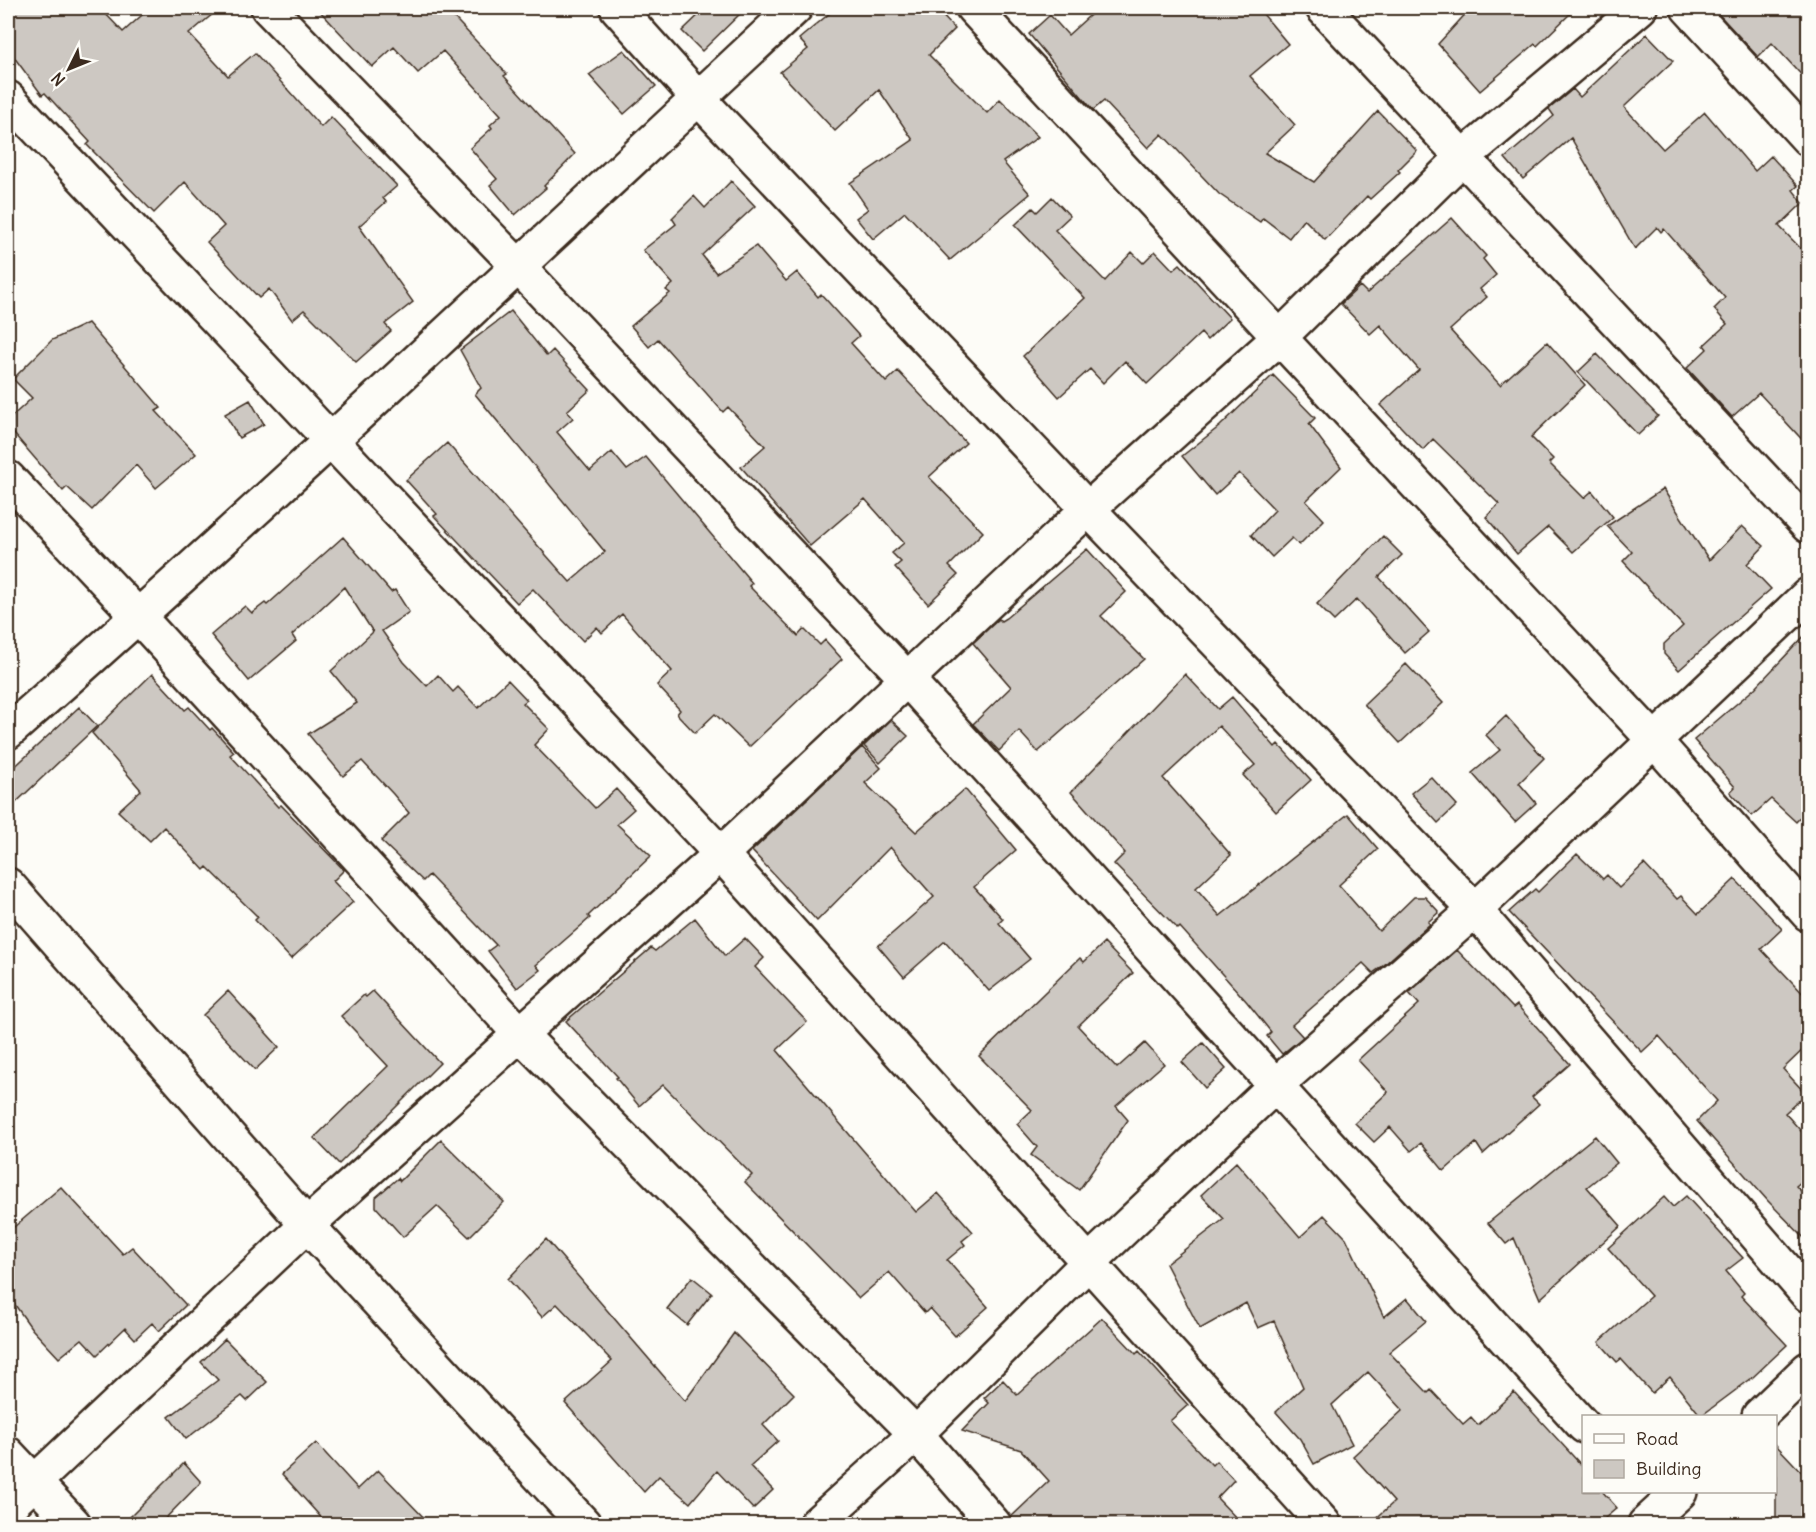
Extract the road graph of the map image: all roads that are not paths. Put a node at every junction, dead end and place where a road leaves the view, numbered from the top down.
1 (268, 8) edge
2 (617, 8) edge
3 (795, 8) edge
4 (973, 8) edge
5 (1323, 8) edge
6 (1640, 8) edge
7 (1688, 8) edge
8 (8, 98) edge
9 (698, 98) junction
10 (1809, 139) edge
11 (1462, 158) junction
12 (517, 265) junction
13 (1281, 336) junction
14 (331, 441) junction
15 (8, 478) edge
16 (1088, 509) junction
17 (1809, 526) edge
18 (1809, 594) edge
19 (139, 617) junction
20 (907, 678) junction
21 (8, 732) edge
22 (1653, 739) junction
23 (721, 854) junction
24 (8, 885) edge
25 (1475, 910) junction
26 (1809, 914) edge
27 (521, 1035) junction
28 (1277, 1084) junction
29 (307, 1225) junction
30 (1088, 1263) junction
31 (1809, 1294) edge
32 (1809, 1369) edge
33 (1760, 1415) edge
34 (1582, 1424) edge
35 (916, 1434) junction
36 (8, 1454) edge
37 (34, 1482) junction
38 (8, 1507) edge
39 (74, 1524) edge
40 (584, 1524) edge
41 (816, 1524) edge
42 (994, 1524) edge
43 (1324, 1524) edge

1 - 12 street
2 - 9 street
3 - 9 street
4 - 13 street
5 - 11 street
6 - 11 street
7 - 10 street
8 - 14 street
9 - 12 street
9 - 16 street
11 - 13 street
11 - 17 street
12 - 14 street
12 - 20 street
13 - 16 street
13 - 22 street
14 - 19 street
14 - 23 street
15 - 19 street
16 - 20 street
16 - 25 street
18 - 22 street
19 - 21 street
19 - 27 street
20 - 23 street
20 - 28 street
22 - 25 street
22 - 26 street
23 - 27 street
23 - 30 street
24 - 29 street
25 - 28 street
25 - 31 street
27 - 29 street
27 - 35 street
28 - 30 street
28 - 34 street
29 - 37 street
29 - 40 street
30 - 35 street
30 - 43 street
32 - 33 street
35 - 41 street
35 - 42 street
36 - 37 street
37 - 38 street
37 - 39 street

